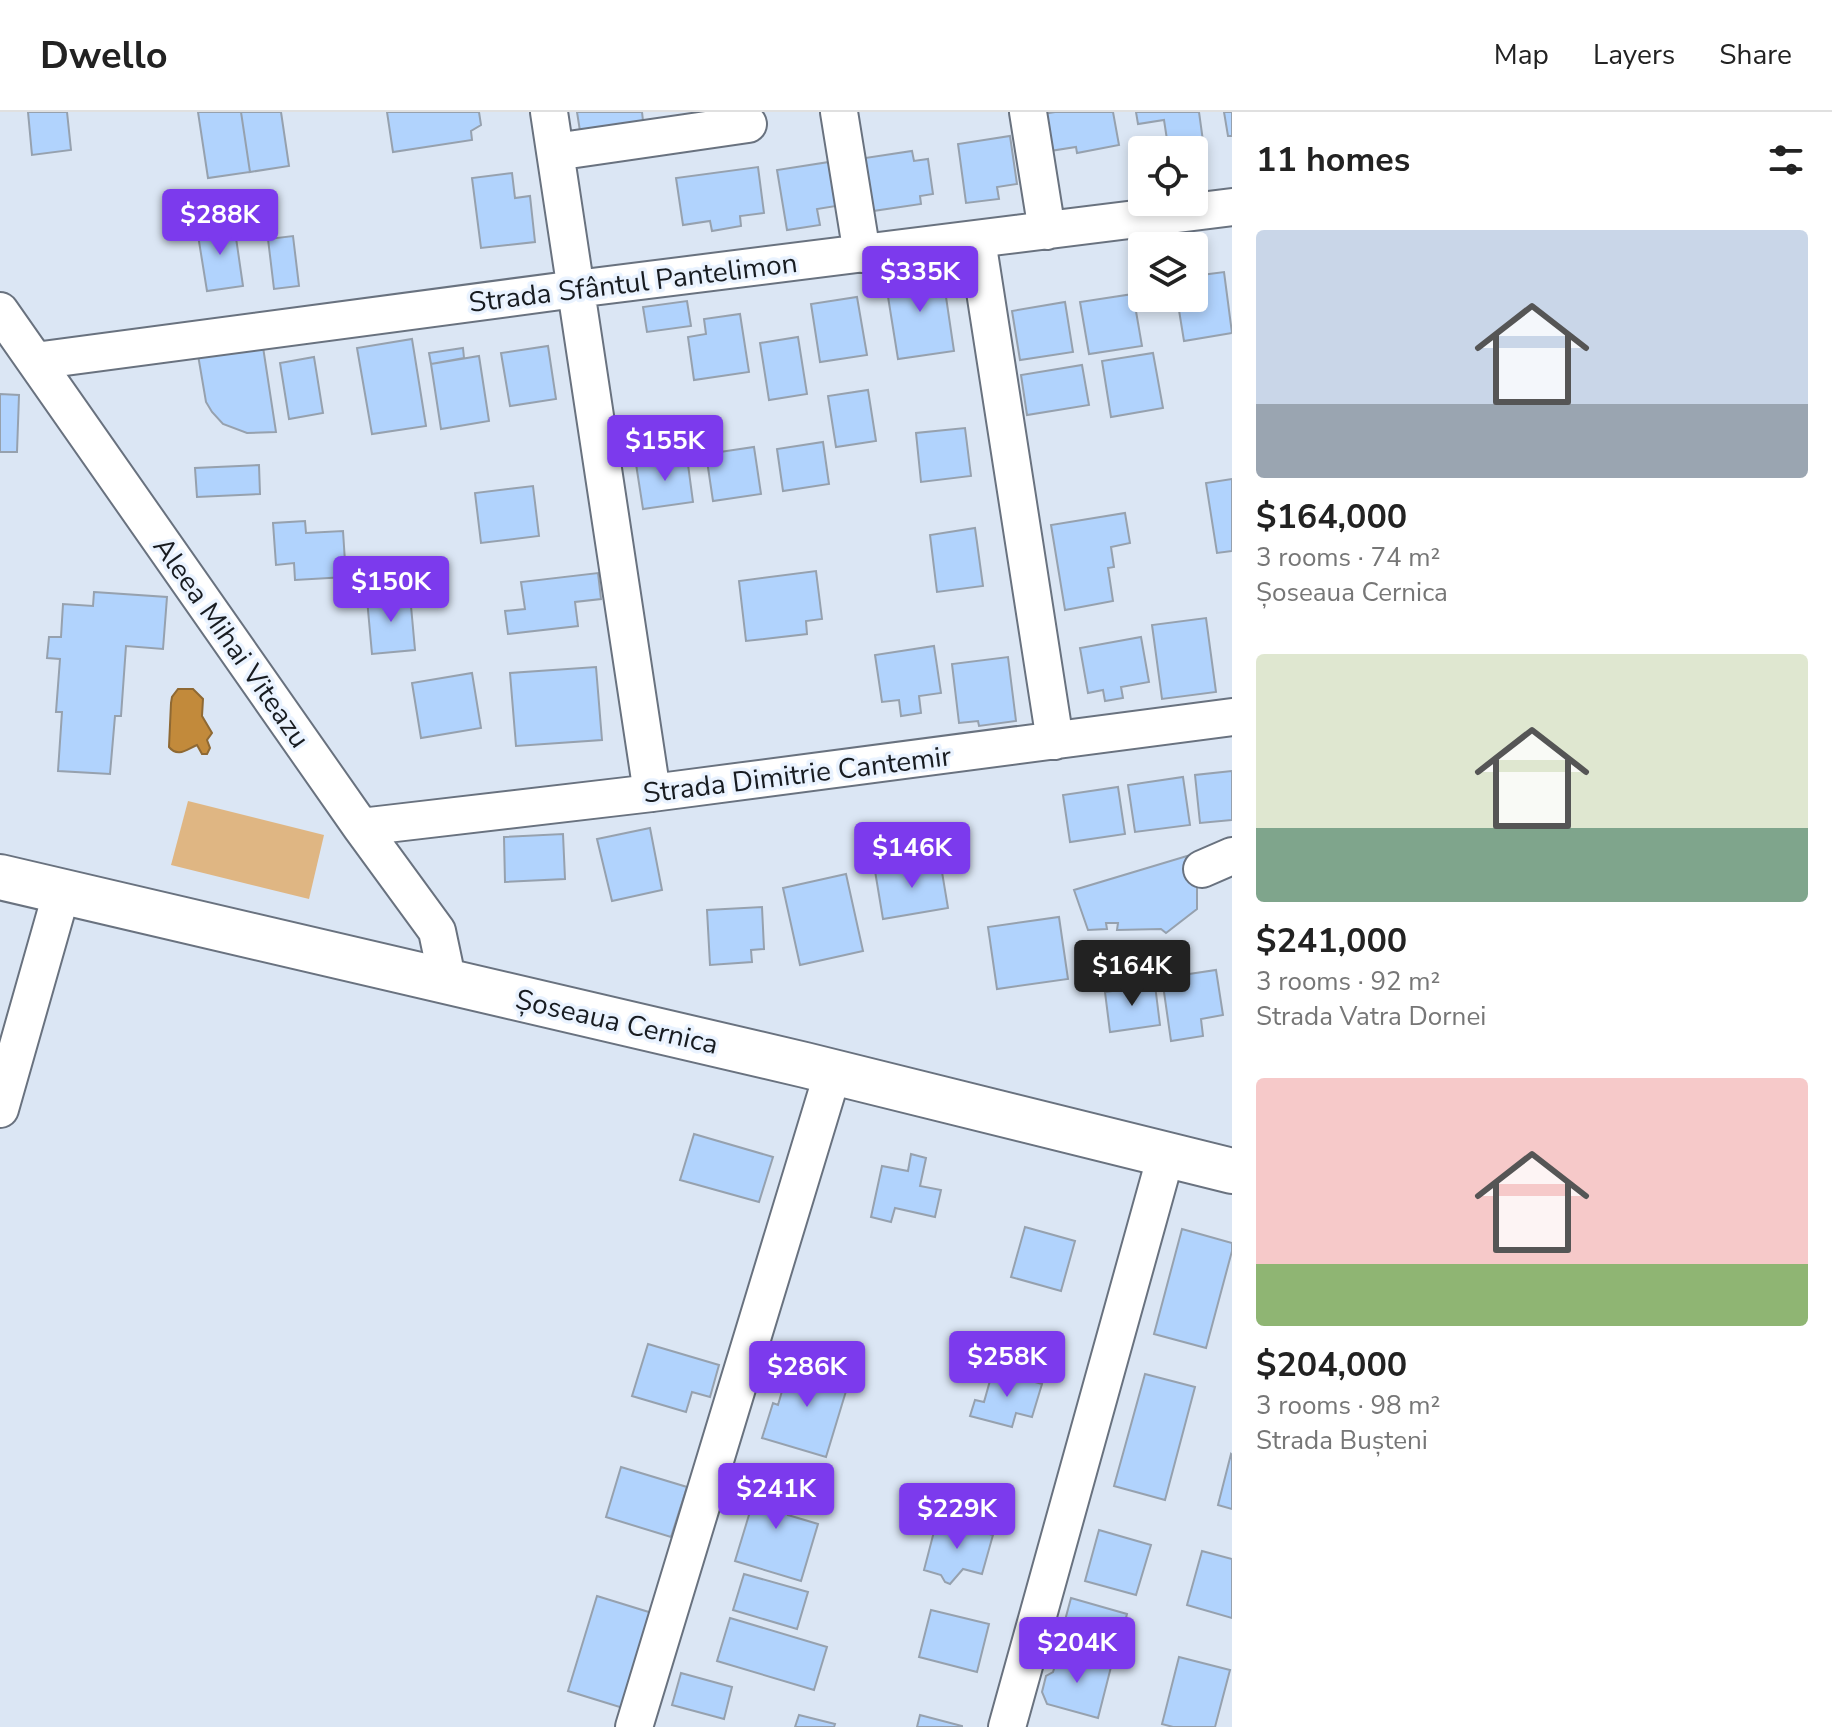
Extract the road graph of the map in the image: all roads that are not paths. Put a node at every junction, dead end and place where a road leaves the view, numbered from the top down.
1 (549, 112) edge
2 (839, 112) edge
3 (1028, 112) edge
4 (748, 124) dead end
5 (555, 152) junction
6 (1232, 207) edge
7 (1047, 231) junction
8 (977, 240) junction
9 (862, 254) junction
10 (576, 289) junction
11 (0, 311) edge
12 (35, 361) junction
13 (1232, 717) edge
14 (1055, 741) junction
15 (652, 793) junction
16 (361, 827) junction
17 (0, 877) edge
18 (62, 891) junction
19 (442, 980) junction
20 (833, 1072) junction
21 (0, 1109) edge
22 (1166, 1155) junction
23 (1232, 1171) edge
24 (634, 1727) edge
25 (1007, 1727) edge

1 - 5 street
2 - 9 street
3 - 7 street
4 - 5 street
5 - 10 street
6 - 7 street, Strada Sfântul Pantelimon
7 - 8 street, Strada Sfântul Pantelimon
8 - 9 street, Strada Sfântul Pantelimon
8 - 14 street
9 - 10 street, Strada Sfântul Pantelimon
10 - 12 street, Strada Sfântul Pantelimon
10 - 15 street
11 - 12 street, Aleea Mihai Viteazu
12 - 16 street, Aleea Mihai Viteazu
13 - 14 street, Strada Dimitrie Cantemir
14 - 15 street, Strada Dimitrie Cantemir
15 - 16 street, Strada Dimitrie Cantemir
16 - 19 street, Aleea Mihai Viteazu
17 - 18 street, Șoseaua Cernica
18 - 19 street, Șoseaua Cernica
18 - 21 street
19 - 20 street, Șoseaua Cernica
20 - 22 street, Șoseaua Cernica
20 - 24 street
22 - 23 street, Șoseaua Cernica
22 - 25 street

